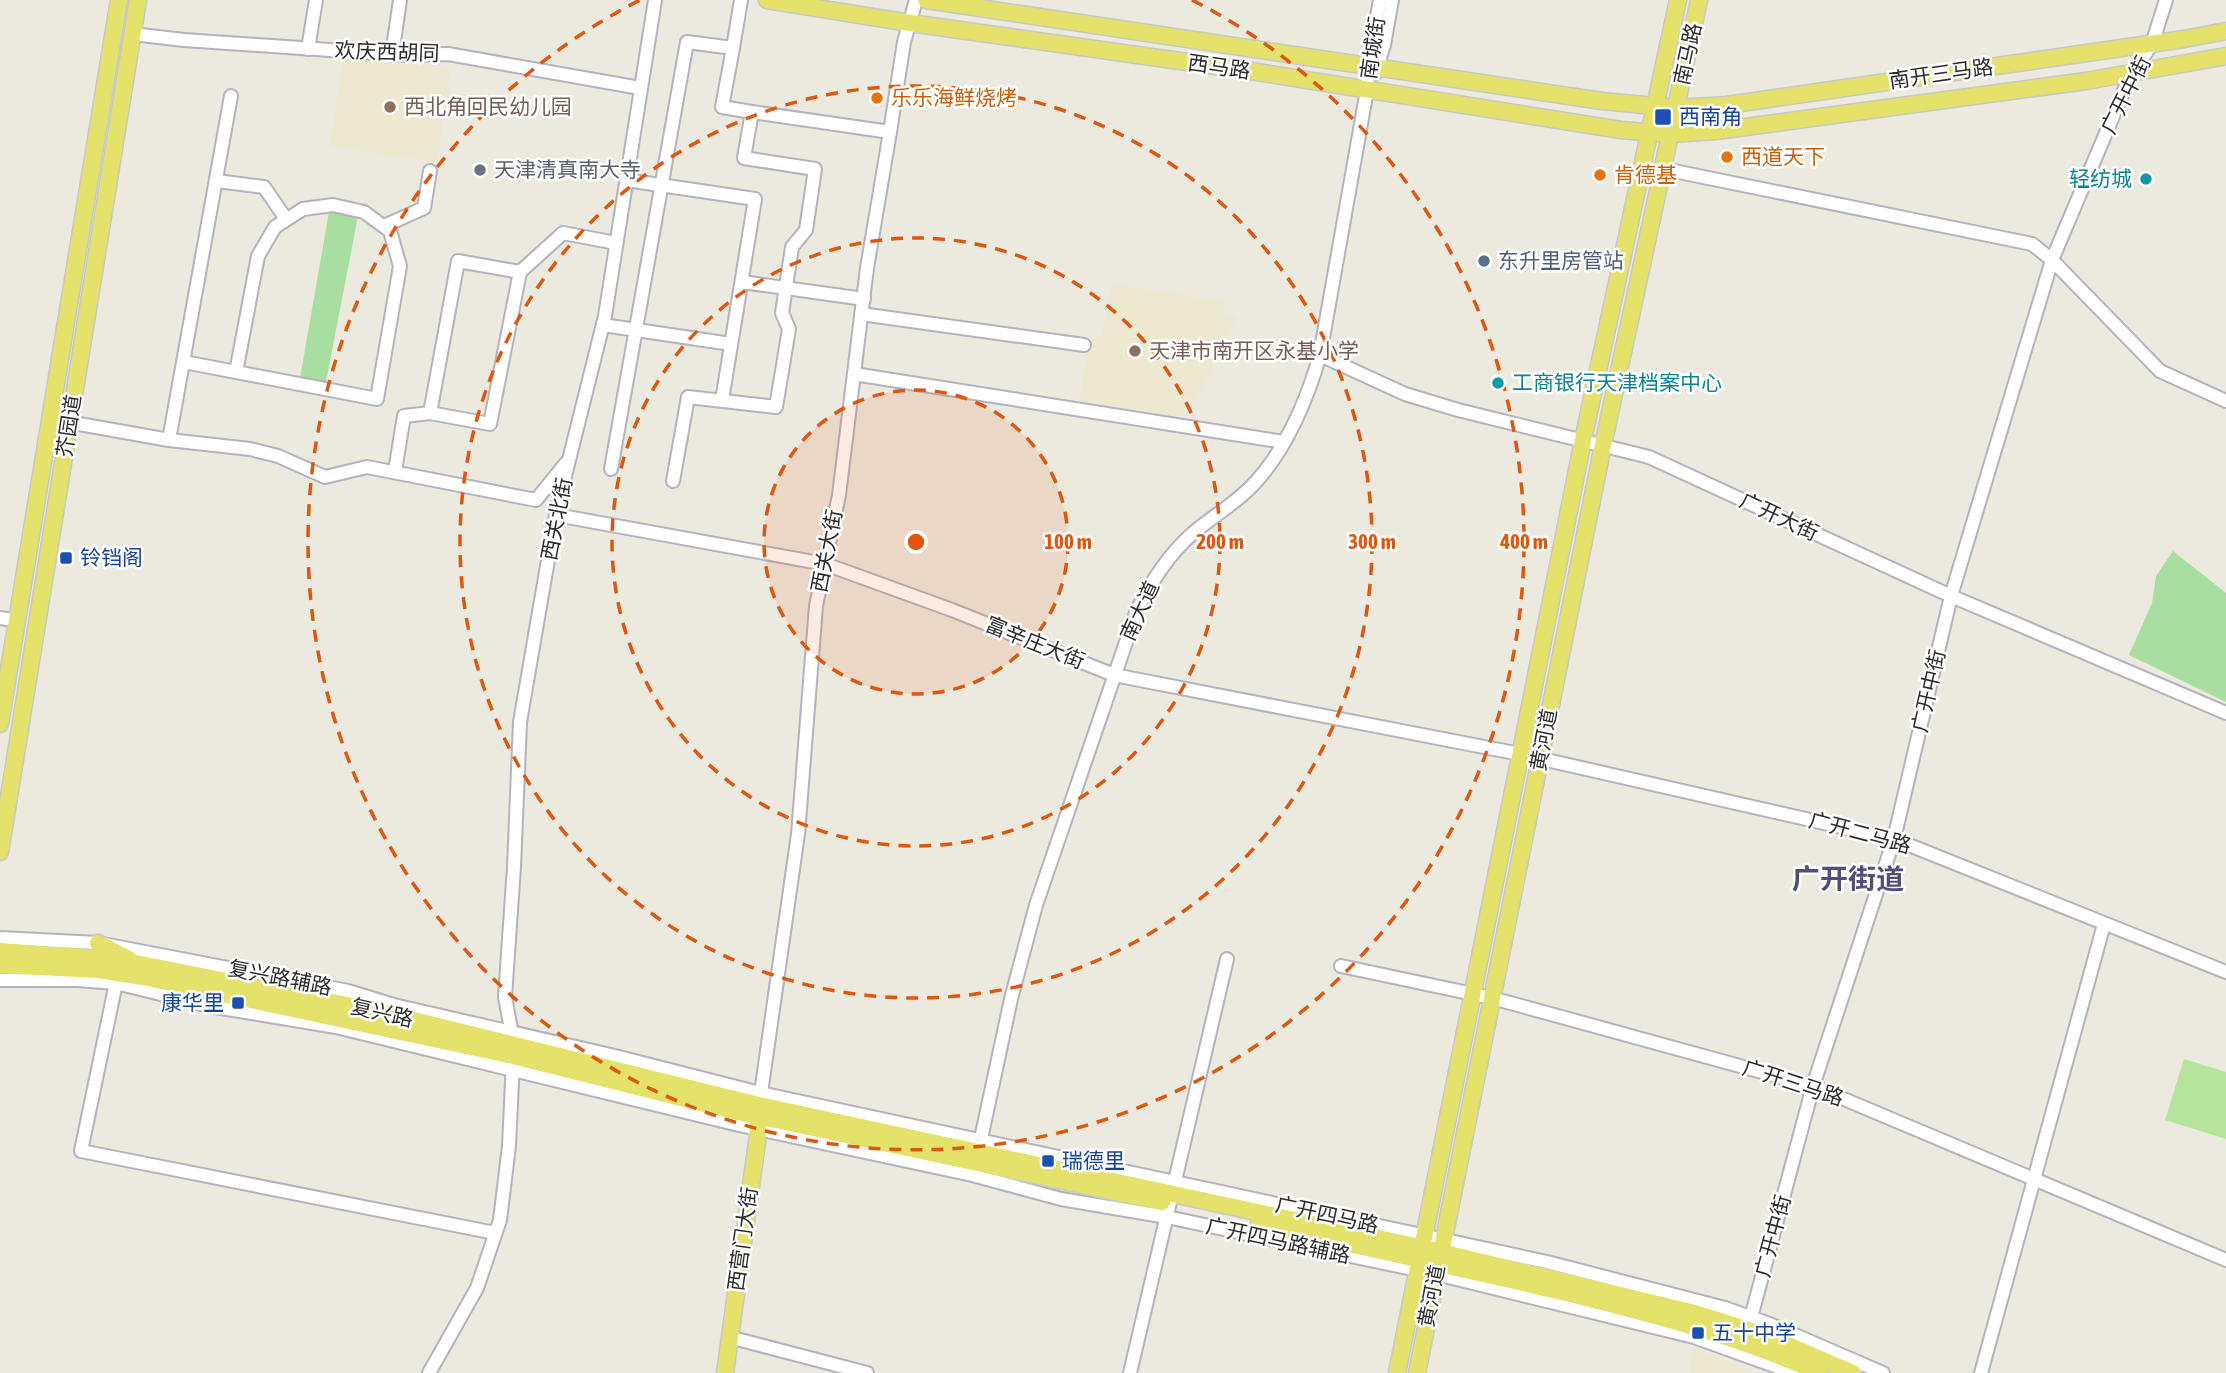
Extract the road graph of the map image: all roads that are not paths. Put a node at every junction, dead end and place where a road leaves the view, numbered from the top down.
1 (119, 0) edge
2 (138, 0) edge
3 (316, 0) edge
4 (400, 0) edge
5 (655, 0) edge
6 (741, 0) edge
7 (767, 0) edge
8 (916, 0) edge
9 (926, 0) edge
10 (1380, 0) edge
11 (1392, 0) edge
12 (1678, 0) edge
13 (1699, 0) edge
14 (2166, 0) edge
15 (910, 23) junction
16 (2226, 31) edge
17 (132, 34) junction
18 (2152, 44) junction
19 (733, 48) junction
20 (308, 49) junction
21 (392, 55) junction
22 (2226, 56) edge
23 (1373, 67) junction
24 (2131, 74) junction
25 (640, 88) junction
26 (1367, 90) junction
27 (231, 96) dead end
28 (1654, 107) junction
29 (1676, 108) junction
30 (752, 111) junction
31 (890, 132) junction
32 (1649, 132) junction
33 (1671, 134) junction
34 (1664, 169) junction
35 (430, 172) dead end
36 (626, 180) junction
37 (217, 181) junction
38 (663, 186) junction
39 (286, 219) junction
40 (384, 226) junction
41 (616, 243) junction
42 (2052, 260) junction
43 (520, 272) junction
44 (742, 282) junction
45 (786, 288) junction
46 (864, 299) junction
47 (861, 314) junction
48 (603, 325) junction
49 (637, 330) junction
50 (731, 344) junction
51 (1084, 345) dead end
52 (1320, 355) junction
53 (184, 362) junction
54 (236, 372) junction
55 (854, 374) junction
56 (722, 400) junction
57 (2226, 401) edge
58 (430, 413) junction
59 (51, 419) junction
60 (69, 422) junction
61 (169, 440) junction
62 (1583, 440) junction
63 (1284, 442) junction
64 (1602, 445) junction
65 (568, 460) junction
66 (611, 469) dead end
67 (395, 471) junction
68 (673, 481) dead end
69 (556, 515) junction
70 (825, 564) junction
71 (1951, 596) junction
72 (0, 618) edge
73 (18, 621) junction
74 (1114, 675) junction
75 (2226, 713) edge
76 (0, 724) edge
77 (1520, 754) junction
78 (1540, 759) junction
79 (1894, 839) junction
80 (0, 852) edge
81 (2104, 924) junction
82 (0, 938) edge
83 (99, 943) junction
84 (0, 951) edge
85 (1227, 959) dead end
86 (133, 962) junction
87 (0, 965) edge
88 (1341, 966) dead end
89 (2226, 972) edge
90 (0, 980) edge
91 (116, 983) junction
92 (1472, 994) junction
93 (1492, 998) junction
94 (513, 1051) junction
95 (1813, 1086) junction
96 (759, 1111) junction
97 (976, 1158) junction
98 (2034, 1180) junction
99 (1171, 1199) junction
100 (495, 1233) junction
101 (1419, 1253) junction
102 (1439, 1257) junction
103 (2226, 1260) edge
104 (1746, 1335) junction
105 (729, 1337) junction
106 (429, 1373) edge
107 (725, 1373) edge
108 (867, 1373) edge
109 (1130, 1373) edge
110 (1396, 1373) edge
111 (1417, 1373) edge
112 (1794, 1373) edge
113 (1819, 1373) edge
114 (1853, 1373) edge
115 (1883, 1373) edge
116 (1981, 1373) edge

1 - 59 main road, 芥园道
2 - 17 main road, 芥园道
3 - 20 street
4 - 21 street
5 - 25 street, 西关北街
6 - 19 street
7 - 15 main road, 西马路
8 - 15 street, 西关大街
9 - 23 main road, 西马路
10 - 23 street, 南城街
11 - 23 street, 南城街
12 - 28 main road, 南马路
13 - 29 main road, 南马路
14 - 18 street, 广开中街
15 - 26 main road, 西马路
15 - 31 street, 西关大街
16 - 18 main road, 南开三马路
17 - 20 street, 欢庆西胡同
17 - 60 main road, 芥园道
18 - 24 street, 广开中街
18 - 29 main road, 南开三马路
19 - 30 street
19 - 38 street
20 - 21 street, 欢庆西胡同
21 - 25 street, 欢庆西胡同
22 - 24 main road, 南开三马路
23 - 26 street, 南城街
23 - 28 main road, 西马路
24 - 33 main road, 南开三马路
24 - 42 street, 广开中街
25 - 36 street, 西关北街
26 - 32 main road, 西马路
26 - 52 street, 南大道
27 - 37 street
28 - 29 main road, 南开三马路
28 - 32 main road, 南马路
29 - 33 main road, 黄河道
30 - 31 street
30 - 45 street
31 - 46 street, 西关大街
32 - 33 main road, 西马路
32 - 62 main road, 黄河道
33 - 34 main road, 黄河道
34 - 42 street
34 - 64 main road, 黄河道
35 - 40 street
36 - 38 street
36 - 41 street, 西关北街
37 - 39 street
37 - 53 street
38 - 44 street
38 - 49 street
39 - 40 street
39 - 54 street
40 - 54 street
41 - 43 street
41 - 48 street, 西关北街
42 - 57 street
42 - 71 street, 广开中街
43 - 58 street
43 - 58 street
44 - 45 street
44 - 50 street
45 - 46 street
45 - 56 street
46 - 47 street, 西关大街
47 - 51 street
47 - 55 street, 西关大街
48 - 49 street
48 - 65 street, 西关北街
49 - 50 street
49 - 66 street
50 - 56 street
52 - 62 street, 广开大街
52 - 63 street, 南大道
53 - 54 street
53 - 61 street
55 - 63 street
55 - 70 street, 西关大街
56 - 68 street
58 - 67 street
59 - 60 street
59 - 73 main road, 芥园道
60 - 61 street
60 - 80 main road, 芥园道
61 - 67 street
62 - 64 street, 广开大街
62 - 77 main road, 黄河道
63 - 74 street, 南大道
64 - 71 street, 广开大街
64 - 78 main road, 黄河道
65 - 67 street
65 - 69 street, 西关北街
69 - 70 street, 富辛庄大街
69 - 94 street, 西关北街
70 - 74 street, 富辛庄大街
70 - 96 street, 西关大街
71 - 75 street, 广开大街
71 - 79 street, 广开中街
72 - 73 street
73 - 76 main road, 芥园道
74 - 77 street, 富辛庄大街
74 - 97 street, 南大道
77 - 78 street, 广开二马路
77 - 92 main road, 黄河道
78 - 79 street, 广开二马路
78 - 93 main road, 黄河道
79 - 81 street, 广开二马路
79 - 95 street, 广开中街
81 - 89 street, 广开二马路
81 - 98 street
82 - 83 street, 复兴路辅路
83 - 86 main road
83 - 94 street, 复兴路辅路
84 - 86 main road, 复兴路
85 - 99 street
86 - 94 main road, 复兴路
87 - 94 main road, 复兴路
88 - 92 street, 广开三马路
90 - 91 street, 复兴路辅路
91 - 94 street, 复兴路辅路
91 - 100 street
92 - 93 street, 广开三马路
92 - 101 main road, 黄河道
93 - 95 street, 广开三马路
93 - 102 main road, 黄河道
94 - 96 street, 复兴路辅路
94 - 96 main road, 复兴路
94 - 96 street, 复兴路辅路
94 - 100 street, 西关北街
95 - 98 street, 广开三马路
95 - 104 street, 广开中街
96 - 97 main road, 广开四马路
96 - 97 street, 广开四马路辅路
96 - 105 main road, 西营门大街
97 - 99 main road, 广开四马路
97 - 99 street, 广开四马路辅路
98 - 103 street, 广开三马路
98 - 116 street
99 - 101 main road, 广开四马路
99 - 101 street, 广开四马路辅路
99 - 109 street
100 - 106 street, 西关北街
101 - 102 main road, 广开四马路
101 - 102 street, 广开四马路辅路
101 - 110 main road, 黄河道
102 - 104 main road, 广开四马路
102 - 104 street, 广开四马路辅路
102 - 111 main road, 黄河道
104 - 112 street, 广开四马路辅路
104 - 113 main road, 广开四马路
104 - 114 main road, 广开四马路
104 - 115 street, 广开四马路
105 - 107 main road, 西营门大街
105 - 108 street

